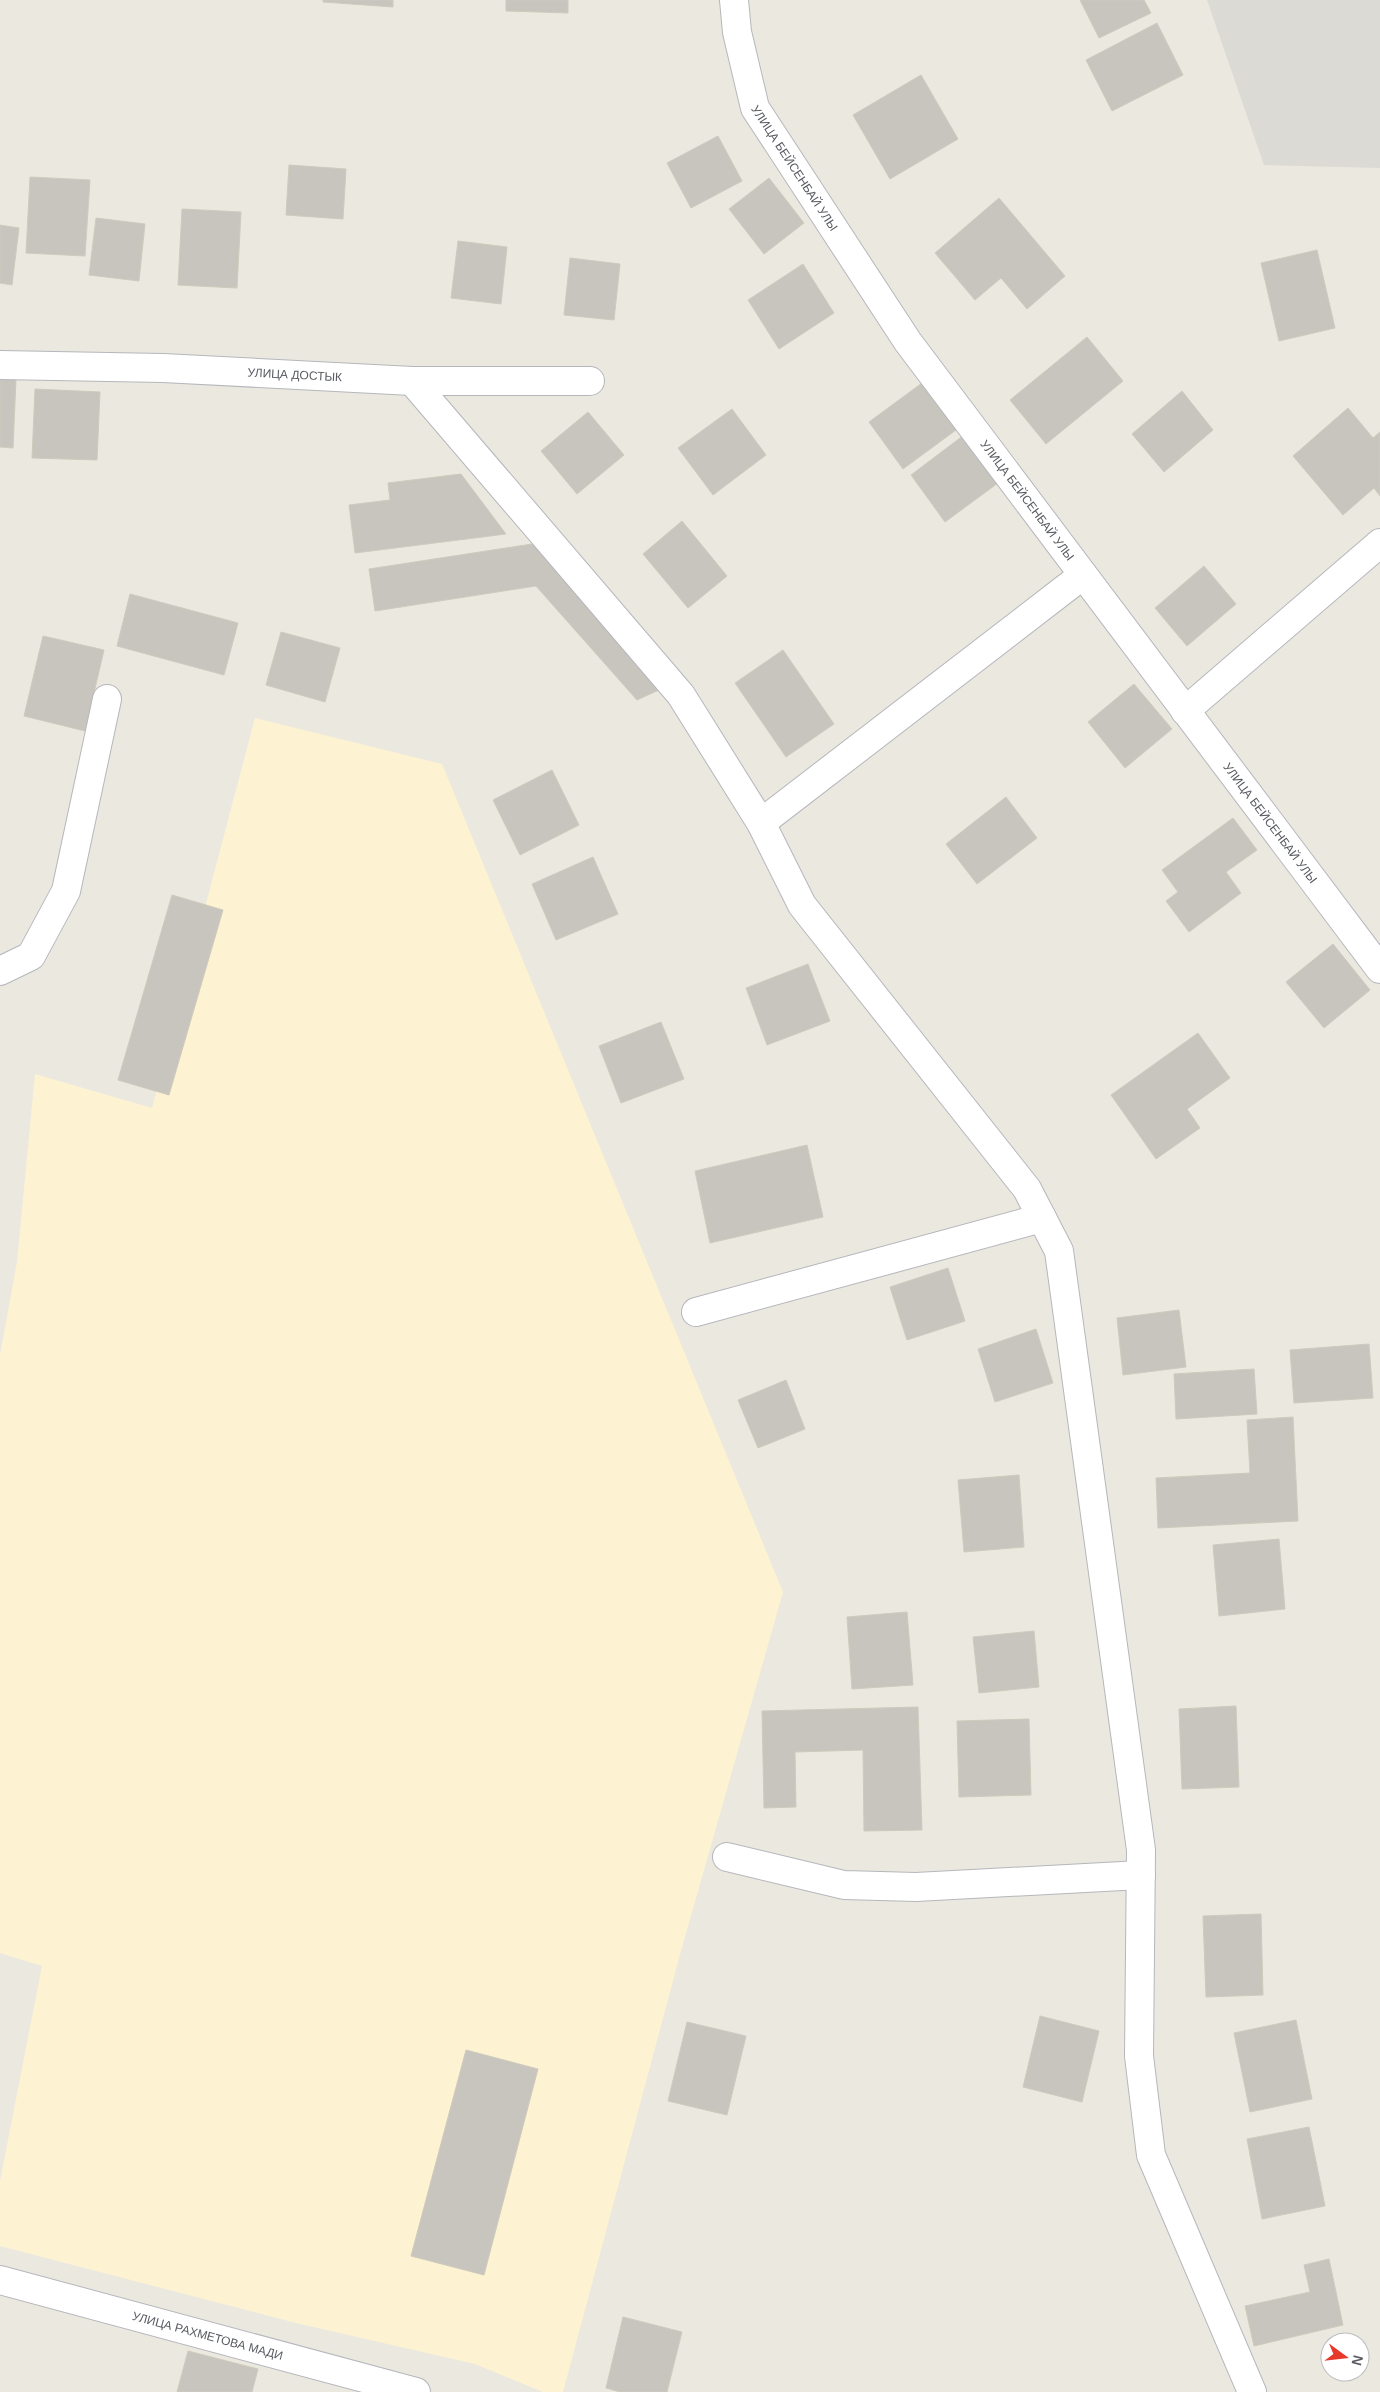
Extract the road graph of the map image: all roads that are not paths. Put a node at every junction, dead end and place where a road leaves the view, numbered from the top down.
1 (734, 0) edge
2 (0, 365) edge
3 (412, 381) junction
4 (590, 381) dead end
5 (1380, 543) edge
6 (1083, 575) junction
7 (107, 699) dead end
8 (1186, 711) junction
9 (761, 823) junction
10 (1380, 969) edge
11 (0, 971) edge
12 (1042, 1218) junction
13 (696, 1312) dead end
14 (727, 1856) dead end
15 (1141, 1875) junction
16 (0, 2280) edge
17 (416, 2392) edge
18 (1252, 2392) edge

1 - 6 street, УЛИЦА БЕЙСЕНБАЙ УЛЫ
2 - 3 street, УЛИЦА ДОСТЫК
3 - 4 street, УЛИЦА ДОСТЫК
3 - 9 street
5 - 8 street
6 - 8 street, УЛИЦА БЕЙСЕНБАЙ УЛЫ
6 - 9 street
7 - 11 street
8 - 10 street, УЛИЦА БЕЙСЕНБАЙ УЛЫ
9 - 12 street
12 - 13 street
12 - 15 street
14 - 15 street
15 - 18 street
16 - 17 street, УЛИЦА РАХМЕТОВА МАДИ

